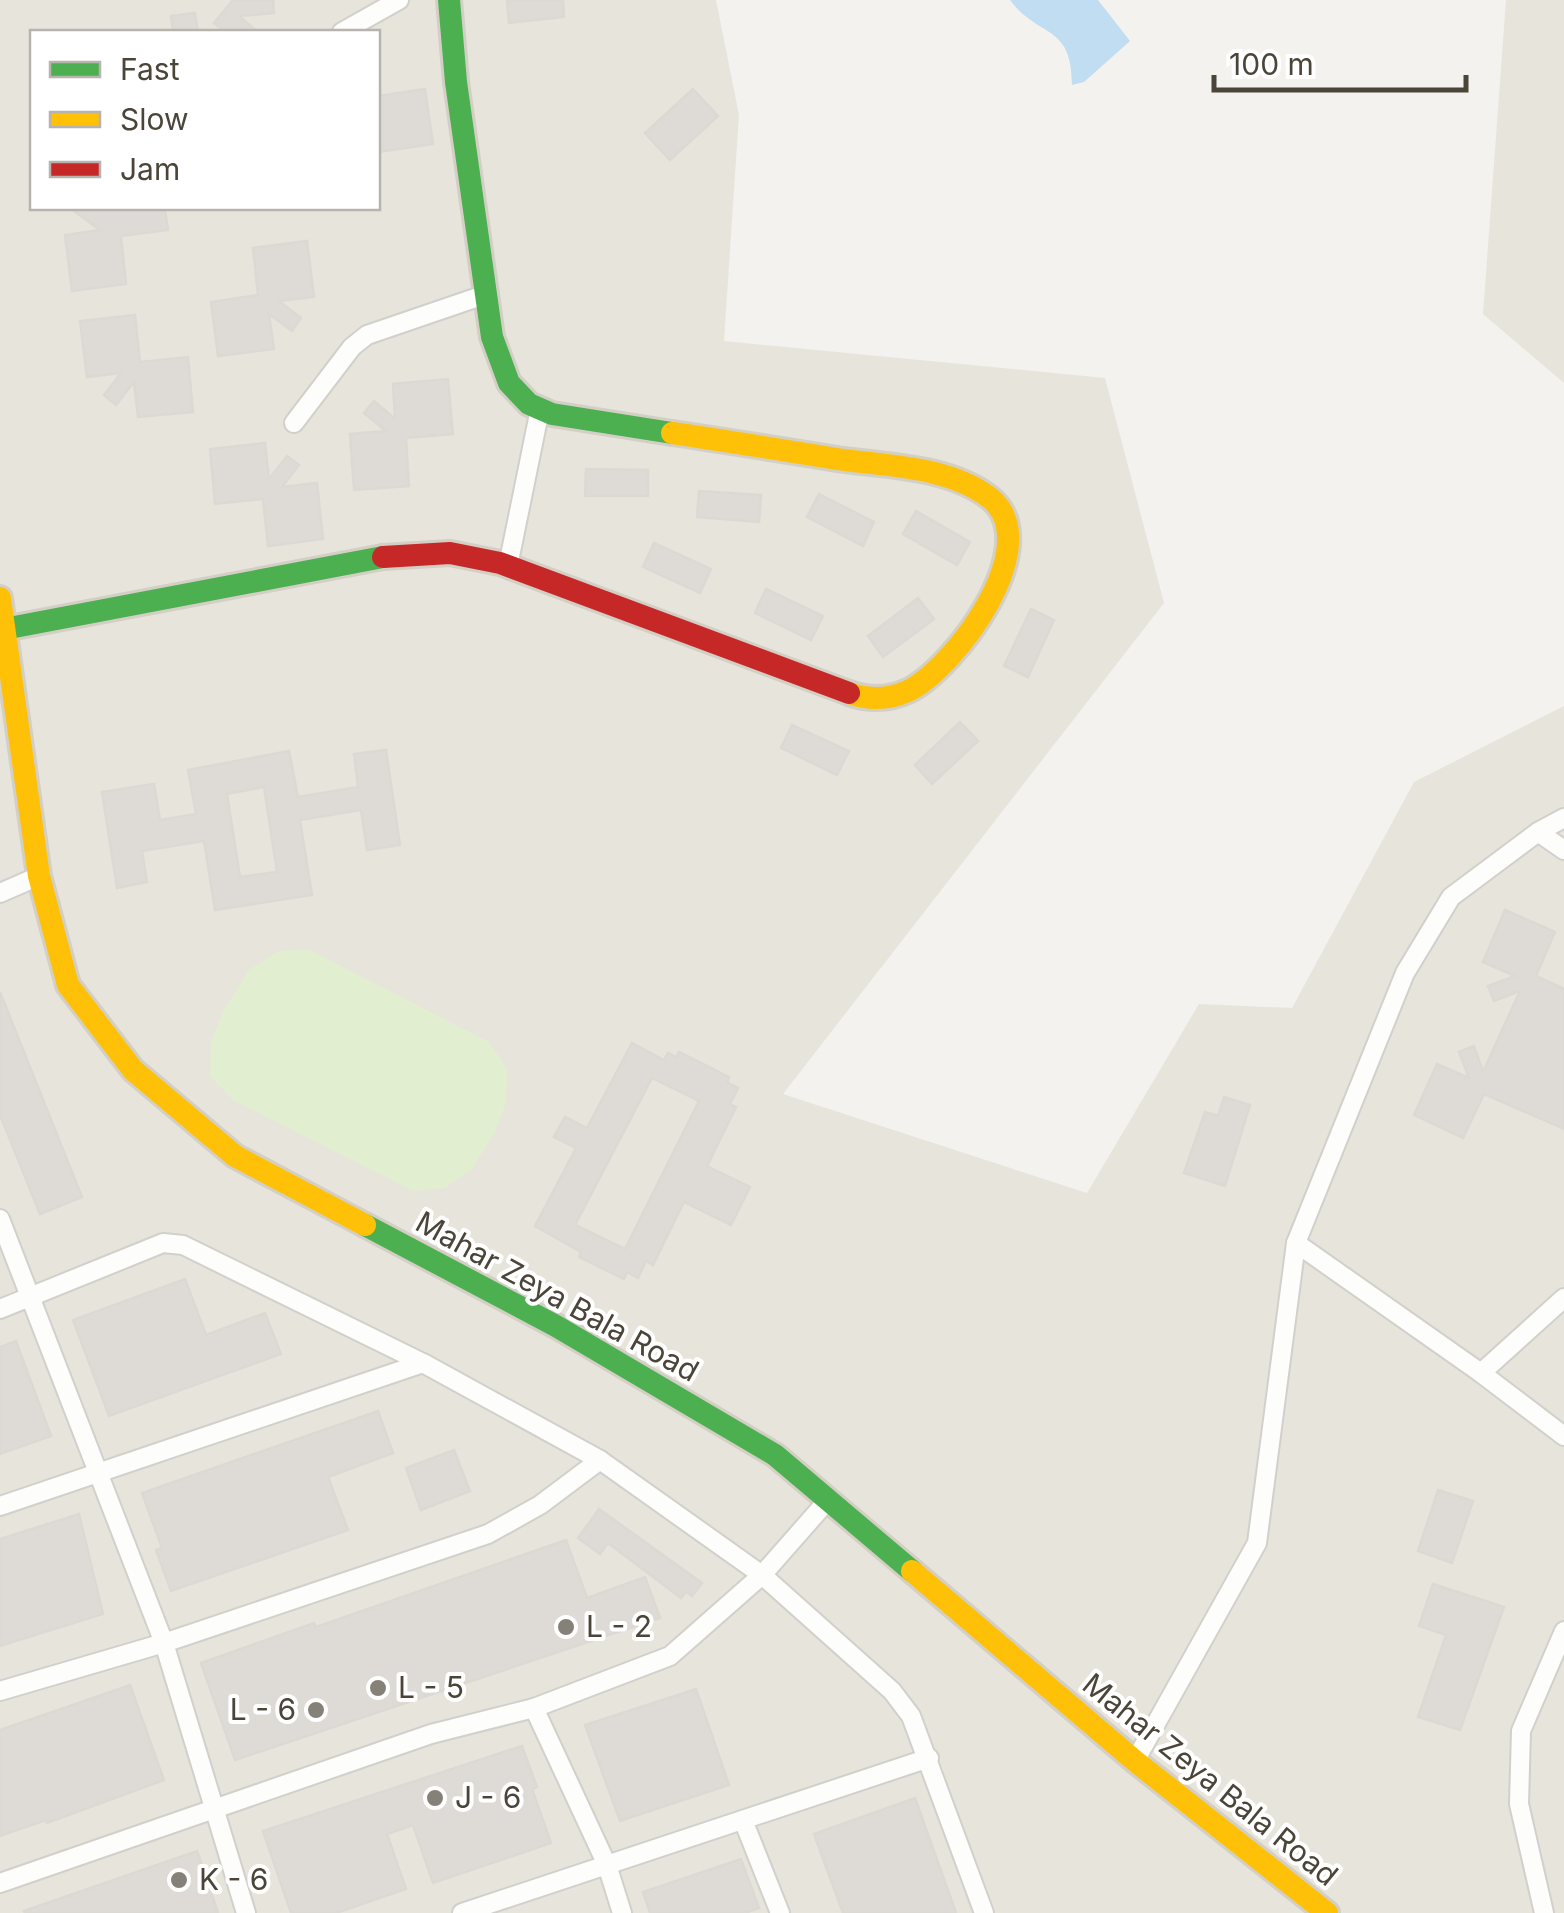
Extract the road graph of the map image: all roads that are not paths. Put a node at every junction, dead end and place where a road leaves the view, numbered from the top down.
1 (399, 0) edge
2 (449, 0) edge
3 (346, 30) edge
4 (486, 294) junction
5 (540, 409) junction
6 (294, 423) dead end
7 (508, 566) junction
8 (0, 598) edge
9 (4, 629) junction
10 (1564, 818) edge
11 (1538, 832) junction
12 (1564, 850) edge
13 (38, 876) junction
14 (0, 894) edge
15 (0, 1219) edge
16 (1296, 1243) junction
17 (31, 1297) junction
18 (1564, 1298) edge
19 (0, 1309) edge
20 (423, 1364) junction
21 (1481, 1373) junction
22 (1564, 1436) edge
23 (600, 1460) junction
24 (99, 1472) junction
25 (828, 1500) junction
26 (0, 1506) edge
27 (762, 1575) junction
28 (1564, 1631) edge
29 (164, 1643) junction
30 (0, 1692) edge
31 (534, 1708) junction
32 (929, 1758) junction
33 (1135, 1761) junction
34 (217, 1810) junction
35 (743, 1820) junction
36 (607, 1865) junction
37 (0, 1882) edge
38 (246, 1913) edge
39 (462, 1913) edge
40 (622, 1913) edge
41 (780, 1913) edge
42 (984, 1913) edge
43 (1327, 1913) edge
44 (1544, 1913) edge

1 - 3 street
2 - 4 street
4 - 5 street
4 - 6 street
5 - 7 street
5 - 7 street
7 - 9 street
8 - 9 street, Mahar Zeya Bala Road
9 - 13 street, Mahar Zeya Bala Road
10 - 11 street
11 - 12 street
11 - 16 street
13 - 14 street
13 - 25 street, Mahar Zeya Bala Road
15 - 17 street
16 - 21 street
16 - 33 street
17 - 19 street
17 - 20 street
17 - 24 street
18 - 21 street
20 - 23 street
20 - 24 street
21 - 22 street
23 - 27 street
23 - 29 street
24 - 26 street
24 - 29 street
25 - 27 street
25 - 33 street, Mahar Zeya Bala Road
27 - 31 street
27 - 32 street
28 - 44 street
29 - 30 street
29 - 34 street
31 - 34 street
31 - 36 street
32 - 35 street
32 - 42 street
33 - 43 street, Mahar Zeya Bala Road
34 - 37 street
34 - 38 street
35 - 36 street
35 - 41 street
36 - 39 street
36 - 40 street

